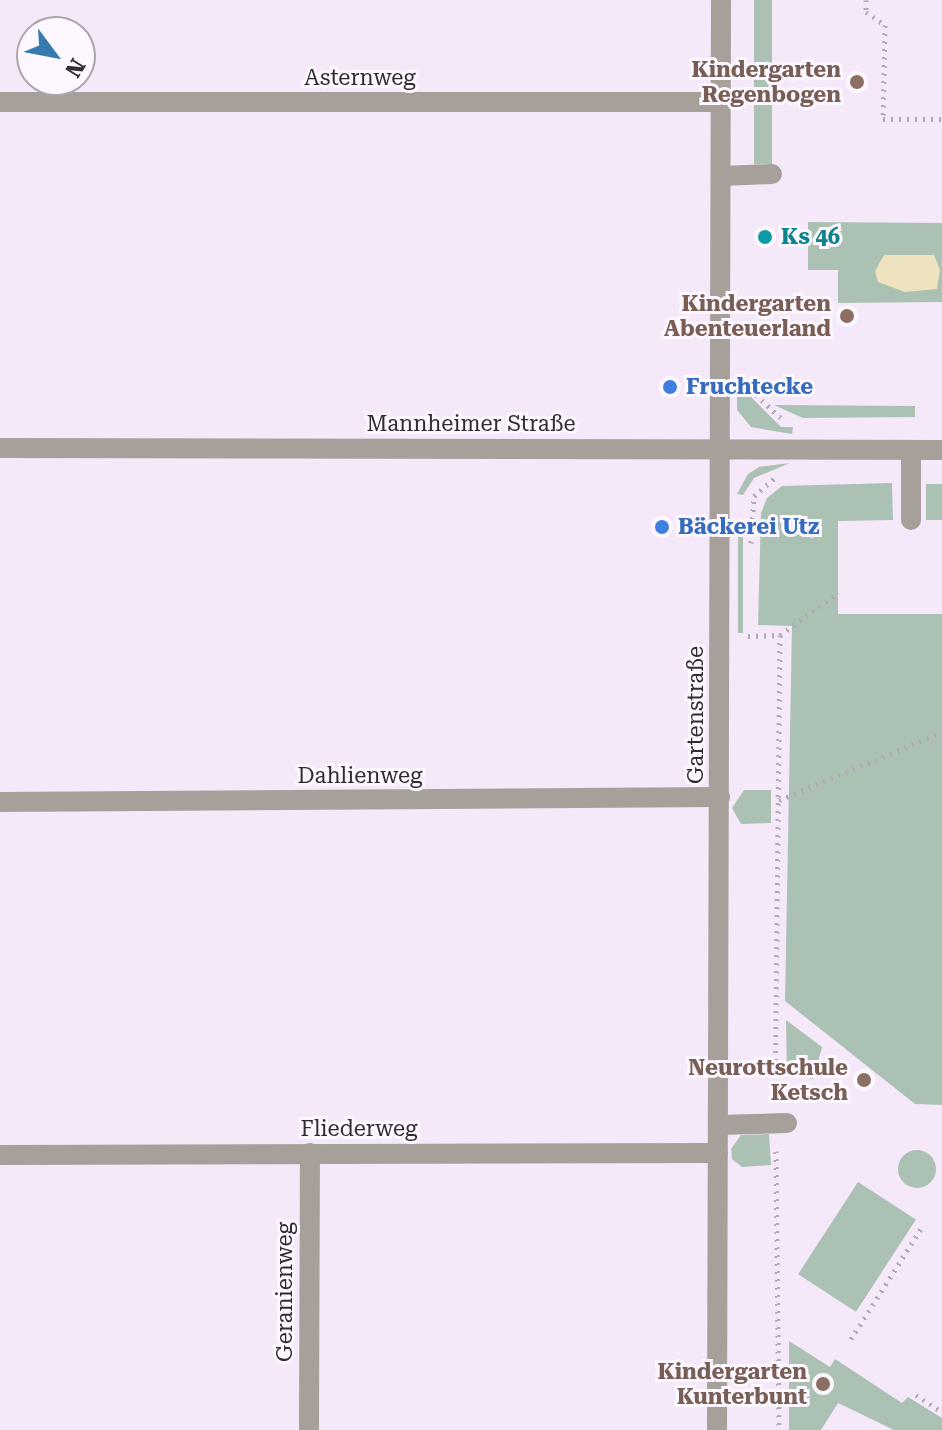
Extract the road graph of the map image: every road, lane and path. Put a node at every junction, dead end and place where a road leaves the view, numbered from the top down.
1 (721, 0) edge
2 (866, 0) edge
3 (0, 102) edge
4 (721, 102) junction
5 (942, 119) edge
6 (772, 174) dead end
7 (721, 176) junction
8 (721, 384) junction
9 (0, 448) edge
10 (723, 448) junction
11 (911, 450) junction
12 (942, 450) edge
13 (803, 452) junction
14 (752, 510) dead end
15 (911, 520) dead end
16 (751, 557) dead end
17 (838, 593) dead end
18 (748, 620) dead end
19 (780, 635) junction
20 (942, 732) edge
21 (720, 797) junction
22 (0, 802) edge
23 (787, 1123) dead end
24 (719, 1125) junction
25 (310, 1153) junction
26 (718, 1153) junction
27 (0, 1155) edge
28 (922, 1227) dead end
29 (851, 1339) dead end
30 (916, 1395) dead end
31 (942, 1412) edge
32 (309, 1430) edge
33 (717, 1430) edge

1 - 4 street, Gartenstraße
2 - 5 path
3 - 4 street, Asternweg
4 - 7 street, Gartenstraße
6 - 7 street
7 - 8 street, Gartenstraße
8 - 10 street, Gartenstraße
8 - 13 path
9 - 10 street, Mannheimer Straße
10 - 13 street, Mannheimer Straße
10 - 21 street, Gartenstraße
11 - 12 street, Mannheimer Straße
11 - 13 street, Mannheimer Straße
11 - 15 street
14 - 16 path
17 - 19 path
18 - 19 path
19 - 20 path
21 - 22 street, Dahlienweg
21 - 24 street, Gartenstraße
23 - 24 street
24 - 26 street, Gartenstraße
25 - 26 street, Fliederweg
25 - 27 street, Fliederweg
25 - 32 street, Geranienweg
26 - 33 street, Gartenstraße
28 - 29 path
30 - 31 path

